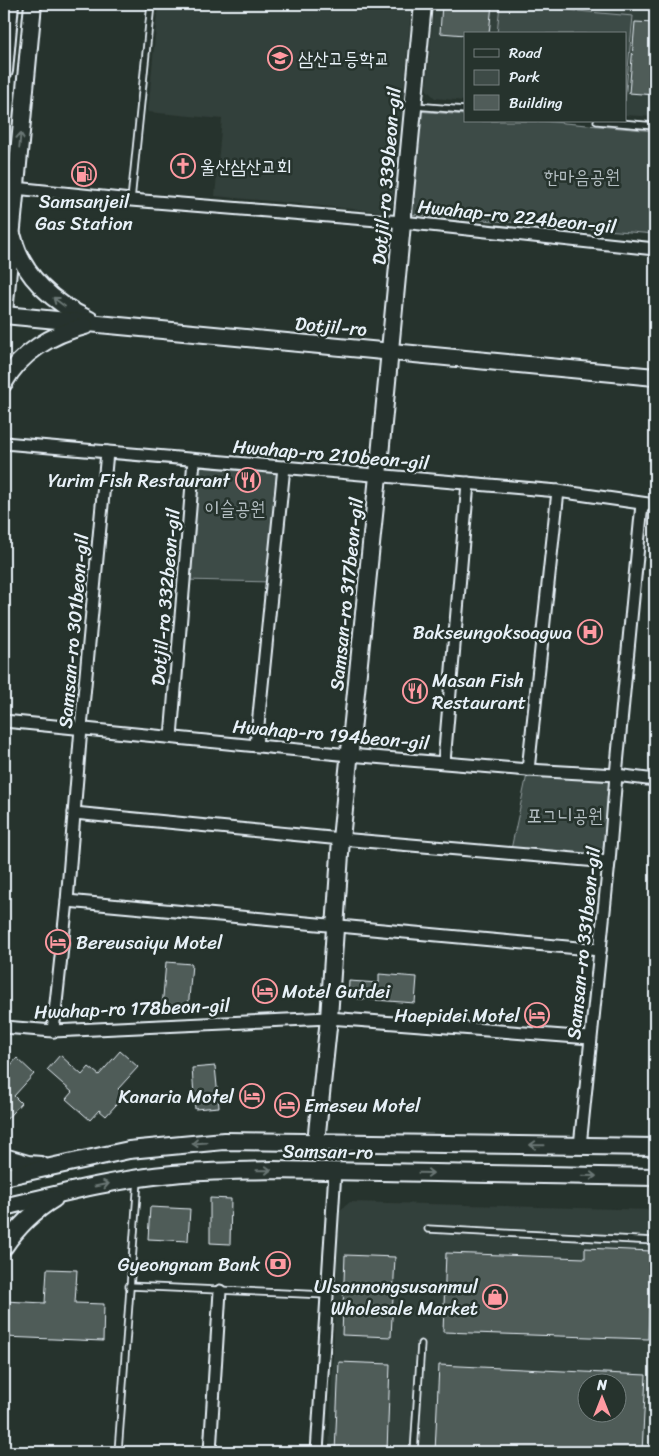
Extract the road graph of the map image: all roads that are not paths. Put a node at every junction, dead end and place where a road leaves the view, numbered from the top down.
1 (10, 4) edge
2 (33, 4) edge
3 (151, 4) edge
4 (423, 4) edge
5 (4, 71) edge
6 (413, 106) junction
7 (464, 110) edge
8 (609, 122) edge
9 (655, 126) edge
10 (15, 188) junction
11 (131, 200) junction
12 (4, 207) edge
13 (402, 222) junction
14 (12, 230) junction
15 (655, 249) edge
16 (4, 314) edge
17 (102, 324) junction
18 (390, 352) junction
19 (655, 377) edge
20 (4, 383) edge
21 (4, 443) edge
22 (107, 452) junction
23 (194, 460) junction
24 (284, 468) junction
25 (378, 476) junction
26 (468, 483) junction
27 (558, 491) junction
28 (642, 504) junction
29 (655, 506) edge
30 (4, 721) edge
31 (81, 728) junction
32 (171, 737) junction
33 (256, 746) junction
34 (349, 755) junction
35 (444, 762) junction
36 (528, 770) junction
37 (616, 775) junction
38 (655, 780) edge
39 (74, 813) junction
40 (341, 840) junction
41 (609, 862) junction
42 (67, 901) junction
43 (334, 925) junction
44 (600, 950) junction
45 (329, 1018) junction
46 (4, 1026) edge
47 (53, 1031) junction
48 (590, 1038) junction
49 (316, 1142) junction
50 (580, 1146) junction
51 (655, 1148) edge
52 (4, 1157) edge
53 (55, 1165) junction
54 (334, 1171) junction
55 (4, 1177) edge
56 (655, 1177) edge
57 (138, 1178) junction
58 (68, 1192) junction
59 (4, 1208) edge
60 (428, 1229) dead end
61 (655, 1241) edge
62 (4, 1247) edge
63 (129, 1286) junction
64 (220, 1291) junction
65 (326, 1295) junction
66 (421, 1344) dead end
67 (118, 1452) edge
68 (210, 1452) edge
69 (317, 1452) edge
70 (414, 1452) edge

1 - 5 main road
10 -> 2 main road
3 - 11 lane
4 - 6 main road, Dotjil-ro 339beon-gil
6 - 7 lane
6 - 13 main road, Dotjil-ro 339beon-gil
8 - 9 lane
10 - 11 street, Hwahap-ro 224beon-gil
10 - 12 main road
10 - 14 main road
11 - 13 street, Hwahap-ro 224beon-gil
13 - 15 street, Hwahap-ro 224beon-gil
13 - 18 main road, Dotjil-ro 339beon-gil
14 - 16 main road
17 -> 14 main road
16 - 17 main road, Dotjil-ro
17 - 18 main road, Dotjil-ro
17 - 20 main road
18 - 19 main road, Dotjil-ro
18 - 25 main road, Samsan-ro 317beon-gil
21 - 22 street, Hwahap-ro 210beon-gil
22 - 23 street, Hwahap-ro 210beon-gil
22 - 31 street, Samsan-ro 301beon-gil
23 - 24 street, Hwahap-ro 210beon-gil
23 - 32 street, Dotjil-ro 332beon-gil
24 - 25 street, Hwahap-ro 210beon-gil
24 - 33 street
25 - 26 street, Hwahap-ro 210beon-gil
25 - 34 main road, Samsan-ro 317beon-gil
26 - 27 street, Hwahap-ro 210beon-gil
26 - 35 street
27 - 28 street, Hwahap-ro 210beon-gil
27 - 36 street
28 - 29 street, Hwahap-ro 210beon-gil
28 - 37 street, Samsan-ro 331beon-gil
30 - 31 street, Hwahap-ro 194beon-gil
31 - 32 street, Hwahap-ro 194beon-gil
31 - 39 street, Samsan-ro 301beon-gil
32 - 33 street, Hwahap-ro 194beon-gil
33 - 34 street, Hwahap-ro 194beon-gil
34 - 35 street, Hwahap-ro 194beon-gil
34 - 40 main road, Samsan-ro 317beon-gil
35 - 36 street, Hwahap-ro 194beon-gil
36 - 37 street, Hwahap-ro 194beon-gil
37 - 38 street, Hwahap-ro 194beon-gil
37 - 41 street, Samsan-ro 331beon-gil
39 - 40 street
39 - 42 street, Samsan-ro 301beon-gil
40 - 41 street
40 - 43 main road, Samsan-ro 317beon-gil
41 - 44 street, Samsan-ro 331beon-gil
42 - 43 street
42 - 47 street, Samsan-ro 301beon-gil
43 - 44 street
43 - 45 main road, Samsan-ro 317beon-gil
44 - 48 street, Samsan-ro 331beon-gil
45 - 47 street, Hwahap-ro 178beon-gil
45 - 48 street, Hwahap-ro 178beon-gil
45 - 49 main road, Samsan-ro 317beon-gil
46 - 47 street, Hwahap-ro 178beon-gil
48 - 50 street, Samsan-ro 331beon-gil
50 -> 49 main road, Samsan-ro
49 -> 53 main road, Samsan-ro
50 - 51 main road, Samsan-ro
52 - 53 main road
53 - 55 main road, Samsan-ro
54 -> 56 main road, Samsan-ro
57 -> 54 main road, Samsan-ro
54 - 65 street
58 -> 57 main road, Samsan-ro
57 - 63 lane
58 - 59 main road, Samsan-ro
58 - 62 main road
60 - 61 lane
63 - 64 lane
63 - 67 lane
64 - 65 lane
64 - 68 street
65 - 69 street
66 - 70 lane

